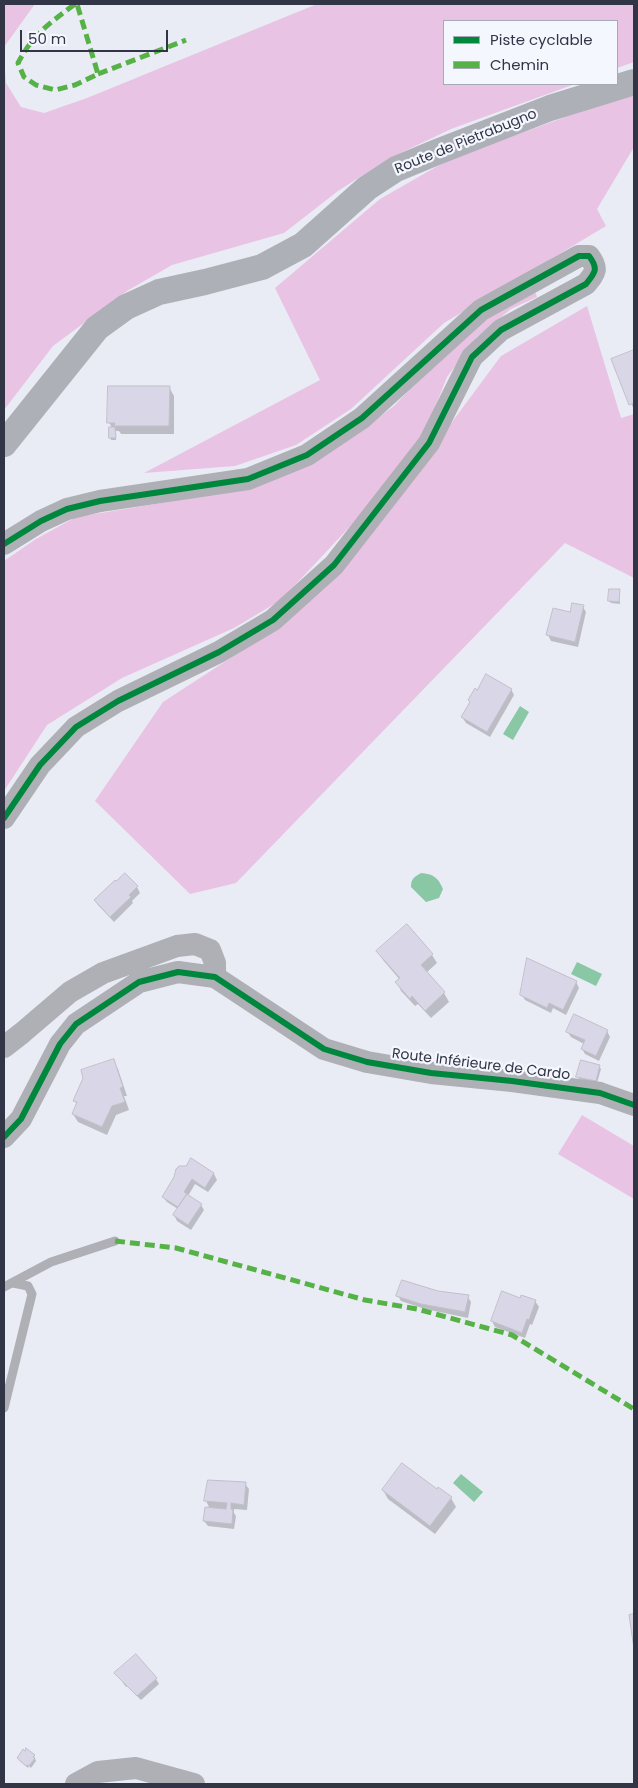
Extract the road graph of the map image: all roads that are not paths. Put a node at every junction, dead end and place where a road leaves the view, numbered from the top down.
1 (634, 82) edge
2 (4, 444) edge
3 (4, 544) edge
4 (4, 818) edge
5 (215, 977) junction
6 (4, 1047) edge
7 (634, 1105) edge
8 (4, 1137) edge
9 (115, 1241) dead end
10 (13, 1283) junction
11 (4, 1287) edge
12 (4, 1408) edge
13 (76, 1784) edge
14 (194, 1784) edge

1 - 2 main road, Route de Pietrabugno
3 - 4 street
5 - 6 street
5 - 7 street, Route Inférieure de Cardo
5 - 8 street, Route Inférieure de Cardo
9 - 10 lane
10 - 11 lane
10 - 12 lane
13 - 14 street

